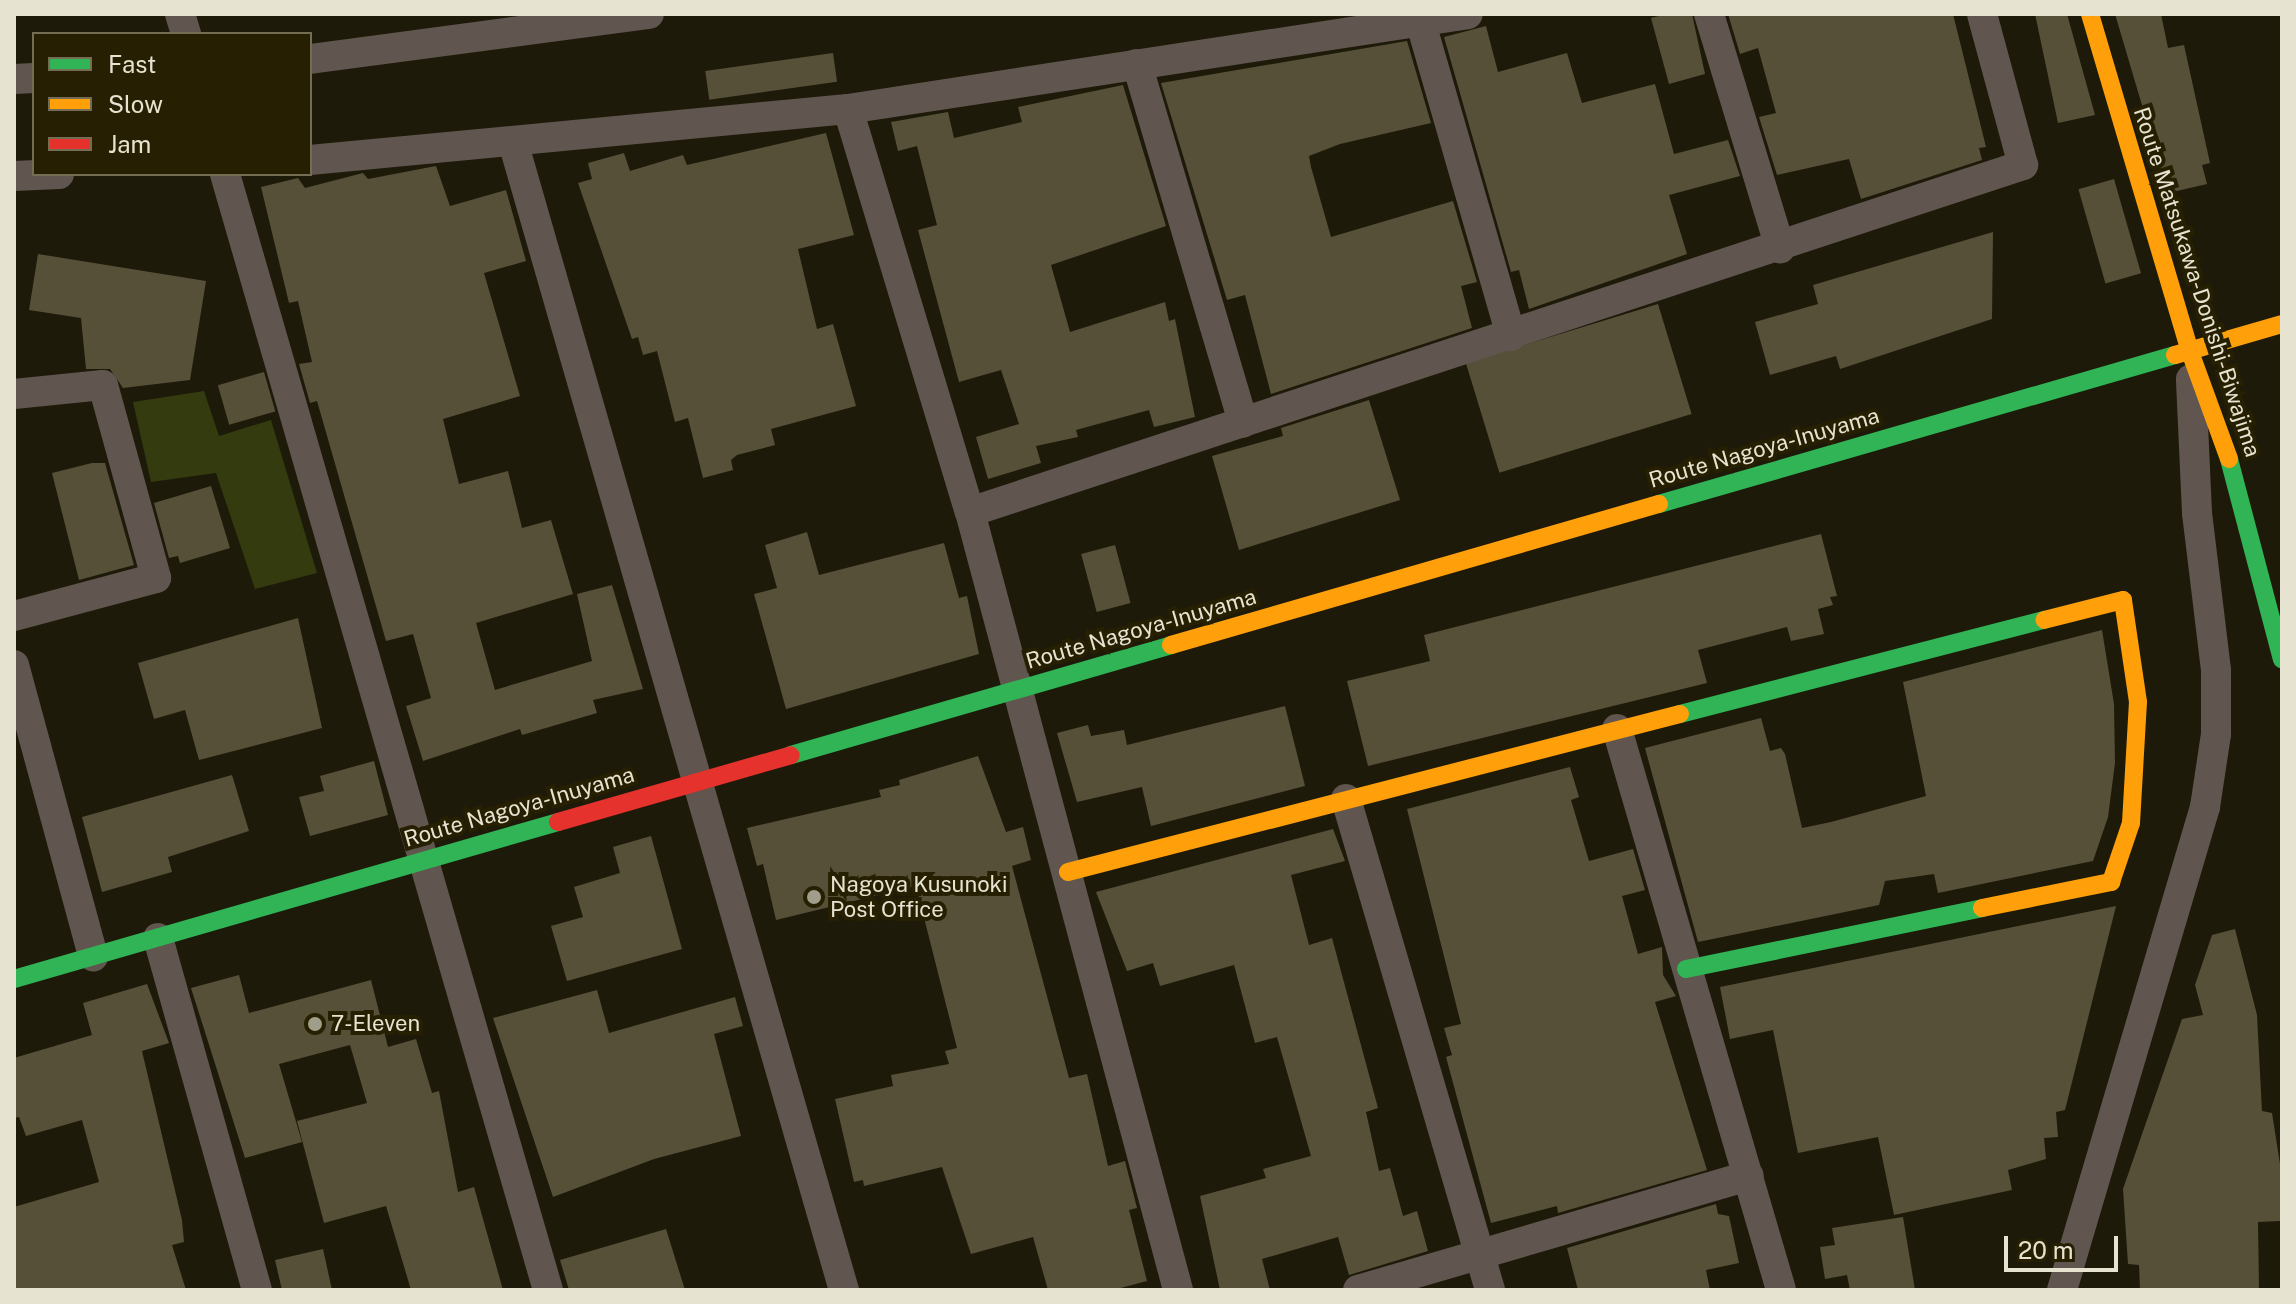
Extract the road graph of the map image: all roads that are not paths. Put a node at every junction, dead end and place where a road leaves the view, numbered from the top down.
1 (649, 14) edge
2 (1468, 14) edge
3 (1709, 14) edge
4 (1982, 14) edge
5 (2090, 14) edge
6 (1420, 20) junction
7 (498, 23) edge
8 (312, 59) edge
9 (1137, 64) junction
10 (848, 109) junction
11 (513, 142) junction
12 (312, 160) edge
13 (226, 176) edge
14 (1780, 248) junction
15 (2282, 324) edge
16 (1511, 336) junction
17 (2189, 349) junction
18 (14, 394) edge
19 (1243, 423) junction
20 (970, 512) junction
21 (14, 616) edge
22 (2282, 659) edge
23 (14, 665) edge
24 (1017, 690) junction
25 (1617, 729) junction
26 (699, 781) junction
27 (1346, 799) junction
28 (423, 859) junction
29 (1068, 872) junction
30 (158, 938) junction
31 (93, 956) junction
32 (1686, 969) junction
33 (14, 979) edge
34 (1749, 1176) junction
35 (1480, 1255) junction
36 (257, 1290) edge
37 (548, 1290) edge
38 (844, 1290) edge
39 (1178, 1290) edge
40 (1358, 1290) edge
41 (1490, 1290) edge
42 (1781, 1290) edge
43 (2062, 1290) edge

1 - 7 street
2 - 6 street
3 - 14 street
4 - 14 street
5 - 17 main road, Route Matsukawa-Donishi-Biwajima
6 - 9 street
6 - 16 street
7 - 8 street
9 - 10 street
9 - 19 street
10 - 11 street
10 - 20 street
11 - 12 street
11 - 26 street
13 - 28 street
14 - 16 street
15 - 17 main road, Route Nagoya-Inuyama
16 - 19 street
17 - 22 main road, Route Matsukawa-Donishi-Biwajima
17 - 24 main road, Route Nagoya-Inuyama
17 - 43 street
18 - 21 street
19 - 20 street
20 - 24 street
23 - 31 street
24 - 26 main road, Route Nagoya-Inuyama
24 - 29 street
25 - 27 main road
25 - 32 street
25 - 32 main road
26 - 28 main road, Route Nagoya-Inuyama
26 - 38 street
27 - 29 main road
27 - 35 street
28 - 30 main road, Route Nagoya-Inuyama
28 - 37 street
29 - 39 street
30 - 31 main road, Route Nagoya-Inuyama
30 - 36 street
31 - 33 main road, Route Nagoya-Inuyama
32 - 34 street
34 - 35 street
34 - 42 street
35 - 40 street
35 - 41 street

